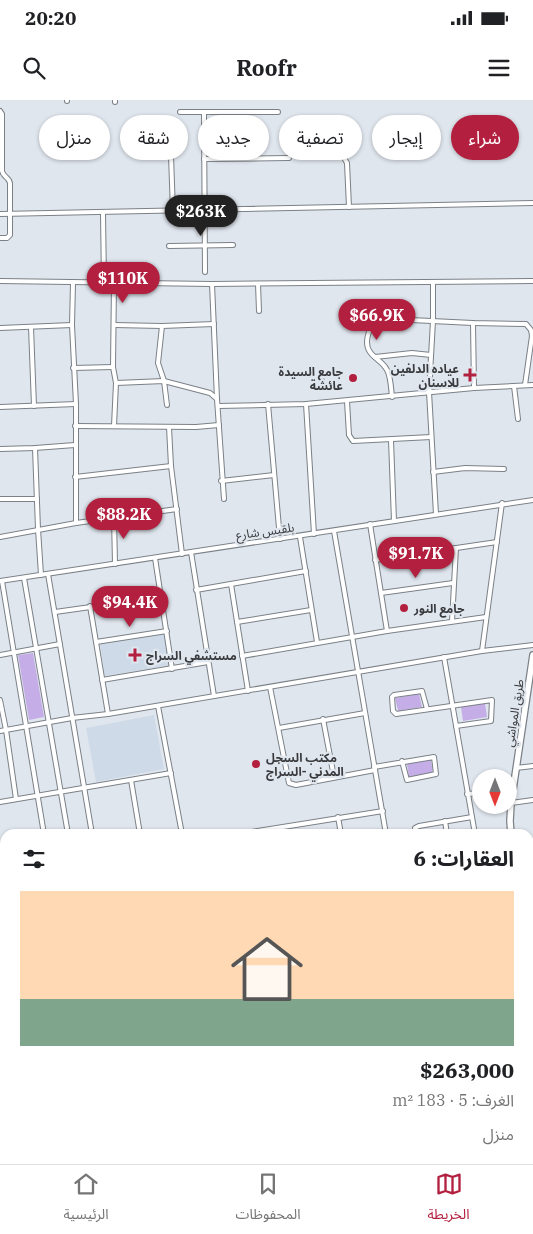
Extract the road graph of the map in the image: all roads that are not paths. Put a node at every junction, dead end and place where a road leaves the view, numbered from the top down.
1 (0, 111) edge
2 (180, 112) dead end
3 (204, 112) joint
4 (278, 112) dead end
5 (171, 160) edge
6 (204, 160) edge
7 (346, 160) edge
8 (533, 202) edge
9 (349, 207) junction
10 (204, 211) junction
11 (173, 212) junction
12 (103, 213) junction
13 (0, 214) edge
14 (10, 214) junction
15 (0, 238) edge
16 (169, 246) dead end
17 (205, 246) junction
18 (233, 246) dead end
19 (205, 272) dead end
20 (0, 281) edge
21 (533, 281) edge
22 (433, 282) junction
23 (73, 283) junction
24 (104, 283) junction
25 (114, 283) junction
26 (212, 284) junction
27 (258, 284) junction
28 (258, 311) dead end
29 (433, 321) junction
30 (214, 324) junction
31 (473, 324) junction
32 (72, 325) junction
33 (114, 325) junction
34 (162, 326) junction
35 (32, 327) junction
36 (0, 328) edge
37 (431, 355) junction
38 (376, 357) junction
39 (113, 367) junction
40 (73, 368) junction
41 (164, 381) junction
42 (116, 383) junction
43 (524, 385) junction
44 (533, 385) edge
45 (514, 386) junction
46 (474, 388) junction
47 (429, 392) junction
48 (392, 397) junction
49 (217, 399) junction
50 (347, 401) junction
51 (76, 404) junction
52 (268, 404) junction
53 (306, 404) junction
54 (167, 405) dead end
55 (34, 406) junction
56 (218, 406) junction
57 (0, 407) edge
58 (518, 420) dead end
59 (219, 425) junction
60 (75, 426) junction
61 (114, 426) junction
62 (169, 427) junction
63 (431, 437) junction
64 (391, 440) junction
65 (76, 445) junction
66 (35, 448) junction
67 (0, 449) edge
68 (171, 466) junction
69 (504, 468) dead end
70 (433, 472) junction
71 (274, 475) junction
72 (75, 477) junction
73 (221, 481) junction
74 (37, 499) junction
75 (224, 499) dead end
76 (0, 500) edge
77 (533, 500) edge
78 (502, 503) junction
79 (177, 510) junction
80 (436, 514) junction
81 (114, 517) junction
82 (394, 521) junction
83 (76, 523) junction
84 (370, 524) junction
85 (38, 529) junction
86 (334, 530) junction
87 (314, 534) junction
88 (0, 537) edge
89 (300, 537) junction
90 (280, 539) junction
91 (497, 542) junction
92 (456, 548) junction
93 (191, 552) junction
94 (182, 554) junction
95 (155, 558) junction
96 (375, 560) junction
97 (115, 564) junction
98 (306, 571) junction
99 (48, 574) junction
100 (41, 575) junction
101 (24, 578) junction
102 (1, 581) edge
103 (453, 583) junction
104 (231, 584) junction
105 (196, 590) junction
106 (381, 593) junction
107 (162, 597) junction
108 (90, 606) junction
109 (311, 610) junction
110 (55, 612) junction
111 (486, 617) junction
112 (452, 621) junction
113 (237, 622) junction
114 (167, 631) junction
115 (387, 631) junction
116 (352, 637) junction
117 (96, 642) junction
118 (317, 642) junction
119 (60, 644) junction
120 (533, 646) edge
121 (37, 649) junction
122 (482, 651) junction
123 (15, 652) junction
124 (0, 655) edge
125 (533, 655) edge
126 (242, 656) junction
127 (444, 657) junction
128 (208, 662) junction
129 (172, 669) junction
130 (358, 672) junction
131 (102, 680) junction
132 (270, 687) junction
133 (248, 691) junction
134 (214, 696) junction
135 (0, 700) edge
136 (451, 705) junction
137 (158, 706) junction
138 (427, 709) junction
139 (365, 713) junction
140 (108, 714) junction
141 (72, 718) junction
142 (323, 719) junction
143 (49, 721) junction
144 (27, 726) junction
145 (456, 726) junction
146 (280, 728) junction
147 (6, 730) junction
148 (0, 731) edge
149 (402, 761) junction
150 (533, 766) edge
151 (516, 768) joint
152 (375, 769) junction
153 (171, 773) junction
154 (334, 777) junction
155 (131, 780) junction
156 (84, 787) junction
157 (61, 791) junction
158 (472, 793) edge
159 (467, 794) junction
160 (39, 795) junction
161 (16, 799) junction
162 (533, 800) edge
163 (0, 802) edge
164 (518, 802) edge
165 (382, 811) junction
166 (510, 814) edge
167 (338, 817) junction
168 (472, 817) junction
169 (445, 821) junction
170 (510, 821) junction
171 (43, 829) edge
172 (67, 829) edge
173 (91, 829) edge
174 (139, 829) edge
175 (181, 829) edge
176 (269, 829) edge
177 (340, 829) edge
178 (385, 829) edge
179 (415, 829) edge
180 (446, 829) edge
181 (474, 829) edge
182 (508, 829) edge
183 (511, 829) edge

1 - 14 street
2 - 3 street
3 - 4 street
5 - 11 street
6 - 10 street
7 - 9 street
8 - 9 street
9 - 10 street
10 - 11 street
10 - 17 street
11 - 12 street
12 - 14 street
12 - 24 street
13 - 14 street
14 - 15 street
16 - 17 street
17 - 18 street
17 - 19 street
20 - 23 street
21 - 22 street
22 - 27 street
22 - 29 street
23 - 24 street
23 - 32 street
24 - 25 street
25 - 26 street
25 - 33 street
26 - 27 street
26 - 30 street
27 - 28 street
29 - 31 street
29 - 37 street
29 - 38 street
30 - 34 street
30 - 49 street
31 - 43 street
31 - 46 street
32 - 35 street
32 - 40 street
33 - 34 street
33 - 39 street
34 - 41 street
35 - 36 street
35 - 55 street
37 - 38 street
37 - 47 street
38 - 48 street
39 - 40 street
39 - 42 street
40 - 51 street
41 - 42 street
41 - 49 street
41 - 54 street
42 - 61 street
43 - 44 street
43 - 45 street
45 - 46 street
45 - 58 street
46 - 47 street
47 - 48 street
47 - 63 street
48 - 50 street
49 - 56 street
50 - 53 street
50 - 64 street
51 - 55 street
51 - 60 street
52 - 53 street
52 - 56 street
52 - 71 street
53 - 87 street
55 - 57 street
56 - 59 street
59 - 62 street
59 - 73 street
60 - 61 street
60 - 65 street
61 - 62 street
62 - 68 street
63 - 64 street
63 - 70 street
64 - 82 street
65 - 66 street
65 - 72 street
66 - 67 street
66 - 74 street
68 - 72 street
68 - 79 street
69 - 70 street
70 - 80 street
71 - 73 street
71 - 90 street
72 - 83 street
73 - 75 street
74 - 76 street
74 - 85 street
77 - 78 street, بلقيس شارع
78 - 80 street, بلقيس شارع
78 - 91 street
79 - 81 street
79 - 94 street
80 - 82 street, بلقيس شارع
81 - 83 street
81 - 97 street
82 - 84 street, بلقيس شارع
83 - 85 street
84 - 86 street, بلقيس شارع
84 - 96 street
85 - 88 street
85 - 100 street
86 - 87 street, بلقيس شارع
86 - 116 street
87 - 89 street, بلقيس شارع
89 - 90 street, بلقيس شارع
89 - 98 street
90 - 93 street, بلقيس شارع
91 - 92 street
91 - 111 street
92 - 96 street
92 - 103 street
93 - 94 street, بلقيس شارع
93 - 105 street
94 - 95 street, بلقيس شارع
95 - 97 street, بلقيس شارع
95 - 107 street
96 - 106 street
97 - 99 street, بلقيس شارع
98 - 104 street
98 - 109 street
99 - 100 street, بلقيس شارع
99 - 110 street
100 - 101 street, بلقيس شارع
101 - 102 street, بلقيس شارع
101 - 121 street
102 - 123 street
103 - 106 street
103 - 112 street
104 - 105 street
104 - 113 street
105 - 128 street
106 - 115 street
107 - 108 street
107 - 114 street
108 - 110 street
108 - 117 street
109 - 113 street
109 - 118 street
110 - 119 street
111 - 112 street
111 - 122 street
112 - 115 street
113 - 126 street
114 - 117 street
114 - 129 street
115 - 116 street
116 - 118 street
116 - 130 street
117 - 131 street
118 - 126 street
119 - 121 street
119 - 141 street
120 - 122 street
121 - 123 street
121 - 143 street
122 - 127 street
123 - 124 street
123 - 144 street
125 - 151 main road, طريق المواشي
126 - 133 street
127 - 130 street
127 - 136 street
128 - 129 street
128 - 134 street
129 - 131 street
130 - 132 street
130 - 139 street
131 - 140 street
132 - 133 street
132 - 146 street
133 - 134 street
134 - 137 street
135 - 147 street
136 - 138 street
136 - 145 street
136 - 145 street
137 - 140 street
137 - 153 street
138 - 138 street
139 - 142 street
139 - 152 street
140 - 141 street
141 - 143 street
141 - 156 street
142 - 146 street
142 - 154 street
143 - 144 street
143 - 157 street
144 - 147 street
144 - 160 street
145 - 159 street
146 - 154 street
147 - 148 street
147 - 161 street
149 - 149 street
149 - 152 street
150 - 151 street
152 - 154 street
152 - 165 street
153 - 155 street
153 - 175 street
155 - 156 street
155 - 174 street
156 - 157 street
156 - 173 street
157 - 160 street
157 - 172 street
158 - 159 street
159 - 168 street
160 - 161 street
160 - 171 street
161 - 163 street
162 - 164 street
165 - 167 street
165 - 178 street
166 - 170 main road, طريق المواشي
167 - 176 street
167 - 177 street
168 - 169 street
168 - 181 street
169 - 179 street
169 - 180 street
170 - 182 main road
170 - 183 main road, طريق المواشي

